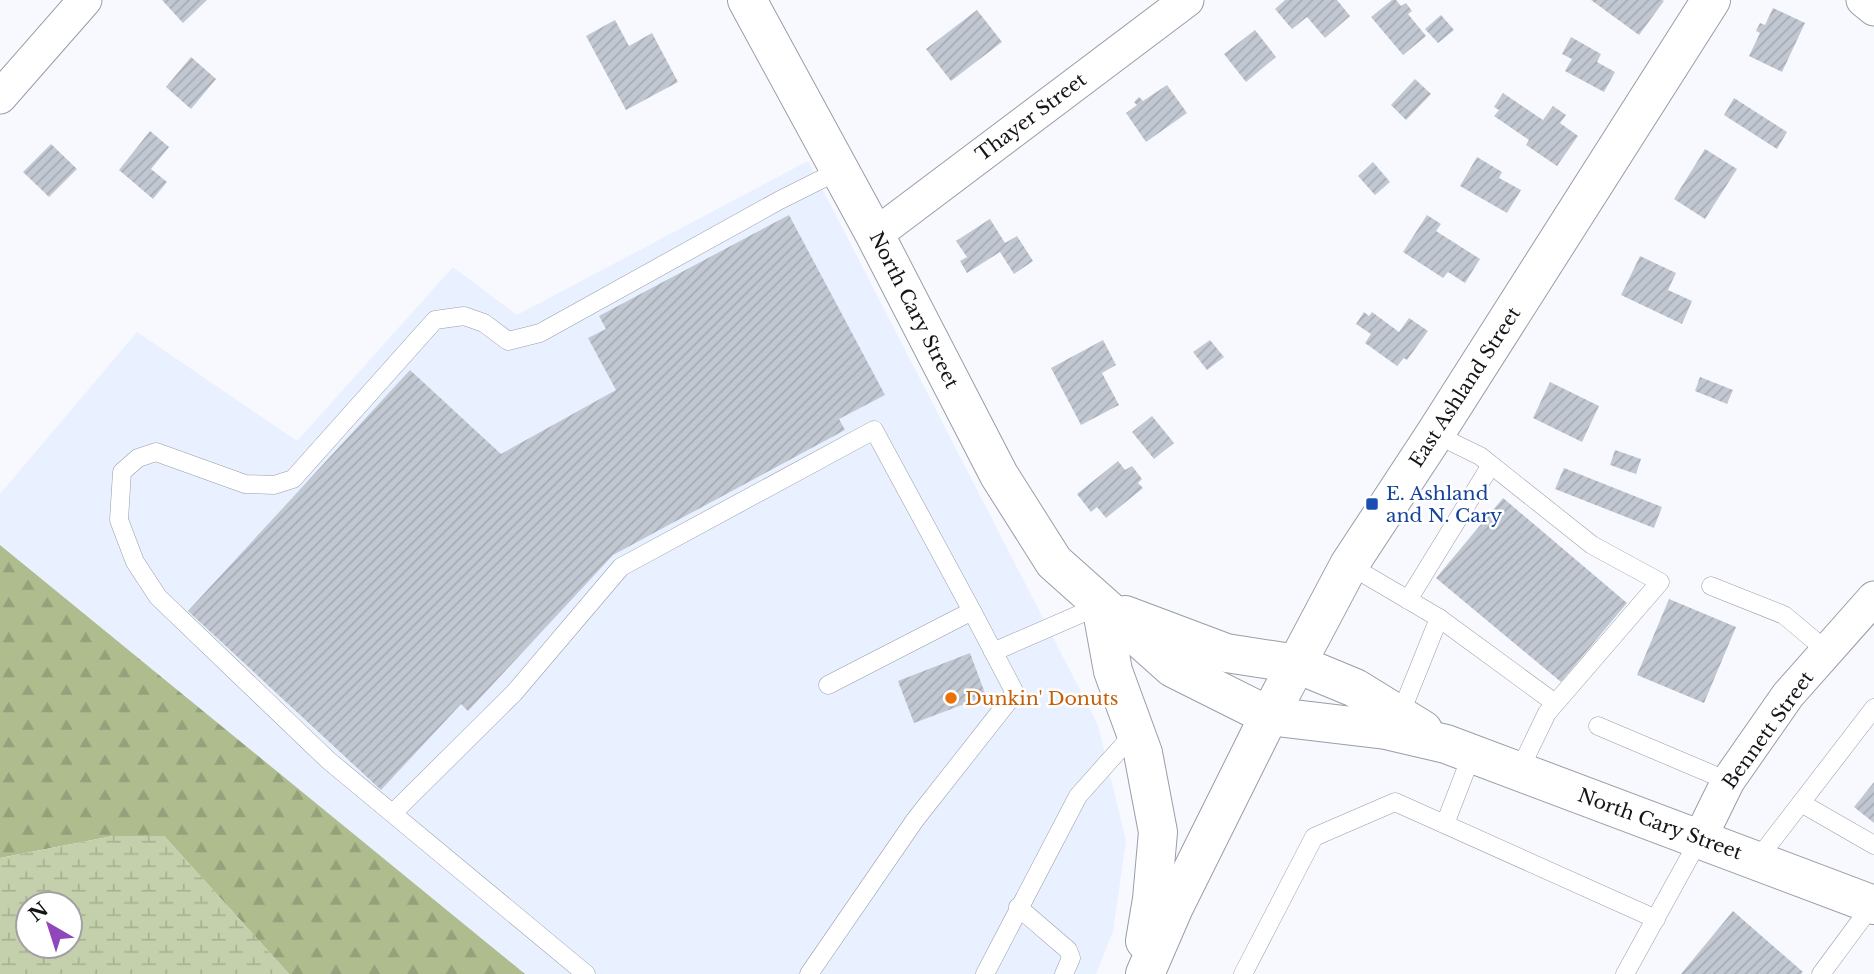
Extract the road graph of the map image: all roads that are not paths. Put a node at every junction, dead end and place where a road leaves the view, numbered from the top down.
1 (85, 0) edge
2 (747, 0) edge
3 (1187, 0) edge
4 (1711, 0) edge
5 (1863, 0) edge
6 (1874, 9) edge
7 (0, 97) edge
8 (840, 170) junction
9 (875, 235) junction
10 (1435, 434) junction
11 (1491, 465) junction
12 (1349, 565) junction
13 (1711, 586) dead end
14 (1874, 598) edge
15 (1408, 600) junction
16 (1101, 605) junction
17 (972, 611) junction
18 (1438, 618) junction
19 (1827, 651) junction
20 (993, 652) junction
21 (1297, 664) junction
22 (828, 685) dead end
23 (1555, 704) junction
24 (1874, 708) edge
25 (1400, 715) junction
26 (1269, 716) junction
27 (1598, 726) dead end
28 (1135, 732) junction
29 (1459, 749) junction
30 (1519, 771) junction
31 (1728, 781) junction
32 (1801, 803) junction
33 (394, 812) junction
34 (1445, 824) junction
35 (1700, 838) junction
36 (1874, 845) edge
37 (1757, 860) junction
38 (1873, 905) edge
39 (1018, 907) junction
40 (1656, 919) junction
41 (586, 974) edge
42 (808, 974) edge
43 (985, 974) edge
44 (1064, 974) edge
45 (1140, 974) edge
46 (1145, 974) edge
47 (1243, 974) edge
48 (1625, 974) edge
49 (1821, 974) edge

1 - 7 street
2 - 8 main road, North Cary Street
3 - 9 street, Thayer Street
4 - 10 main road, East Ashland Street
5 - 6 street
8 - 9 main road, North Cary Street
8 - 33 lane
9 - 16 main road, North Cary Street
10 - 11 lane
10 - 12 main road, East Ashland Street
11 - 15 lane
11 - 23 lane
12 - 15 lane
12 - 21 main road, East Ashland Street
13 - 19 lane
14 - 19 street, Bennett Street
15 - 18 lane
16 - 20 lane
16 - 21 main road, North Cary Street
16 - 26 main road, North Cary Street
16 - 28 main road
17 - 20 lane
17 - 22 lane
17 - 33 lane
18 - 23 lane
18 - 25 lane
19 - 31 street, Bennett Street
20 - 42 lane
21 - 25 main road, North Cary Street
21 - 26 main road, East Ashland Street
23 - 30 lane
24 - 32 lane
25 - 29 main road, North Cary Street
26 - 29 main road, North Cary Street
26 - 46 main road, East Ashland Street
27 - 31 lane
28 - 39 lane
28 - 45 main road
29 - 30 main road, North Cary Street
29 - 34 lane
30 - 35 main road, North Cary Street
31 - 35 street, Bennett Street
32 - 36 lane
32 - 37 lane
33 - 41 lane
34 - 40 lane
34 - 47 lane
35 - 37 main road, North Cary Street
35 - 40 lane
37 - 38 main road, North Cary Street
38 - 49 lane
39 - 43 lane
39 - 44 lane
40 - 48 lane

